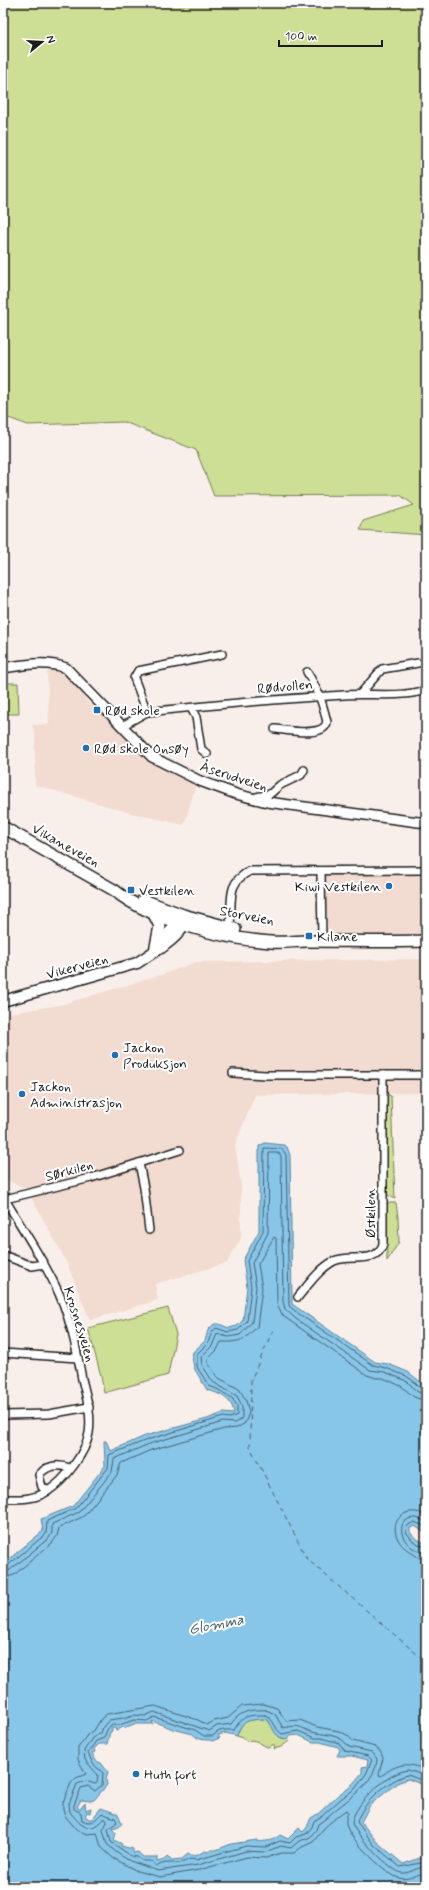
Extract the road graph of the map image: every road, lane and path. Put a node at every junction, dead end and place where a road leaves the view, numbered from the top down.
1 (222, 654) dead end
2 (418, 663) dead end
3 (3, 668) edge
4 (307, 672) dead end
5 (426, 690) edge
6 (362, 694) junction
7 (320, 696) junction
8 (191, 708) junction
9 (147, 712) junction
10 (122, 726) junction
11 (275, 729) dead end
12 (207, 754) dead end
13 (304, 770) dead end
14 (252, 798) junction
15 (426, 823) edge
16 (3, 827) edge
17 (426, 870) edge
18 (322, 871) junction
19 (114, 890) junction
20 (153, 912) junction
21 (181, 920) junction
22 (230, 925) dead end
23 (426, 941) edge
24 (322, 942) junction
25 (154, 951) junction
26 (3, 1001) edge
27 (233, 1073) dead end
28 (383, 1075) junction
29 (426, 1075) edge
30 (180, 1150) dead end
31 (139, 1163) junction
32 (4, 1198) edge
33 (149, 1230) dead end
34 (3, 1255) edge
35 (44, 1264) junction
36 (298, 1297) dead end
37 (3, 1353) edge
38 (78, 1358) junction
39 (88, 1407) junction
40 (3, 1415) edge
41 (70, 1468) junction
42 (48, 1491) junction
43 (3, 1499) edge

1 - 9 street
2 - 6 street
3 - 10 street, Åserudveien
4 - 7 street
5 - 6 street, Rødvollen
6 - 7 street, Rødvollen
7 - 8 street, Rødvollen
7 - 11 street
8 - 9 street, Rødvollen
8 - 12 street
9 - 10 street, Rødvollen
10 - 14 street, Åserudveien
13 - 14 street
14 - 15 street, Åserudveien
16 - 19 main road, Vikaneveien
17 - 18 street
18 - 22 street
18 - 24 street
19 - 20 main road, Vikaneveien
19 - 21 main road, Vikaneveien
20 - 21 main road, Vikaneveien
20 - 25 main road
21 - 24 main road, Storveien
21 - 25 main road, Vikerveien
23 - 24 main road, Storveien
25 - 26 main road, Vikerveien
27 - 28 street
28 - 29 street
28 - 36 street, Østkilen
30 - 31 street, Sørkilen
31 - 32 street, Sørkilen
31 - 33 street
32 - 35 street, Krosnesveien
34 - 35 street
35 - 38 street, Krosnesveien
37 - 38 street
38 - 39 street, Krosnesveien
39 - 40 street
39 - 41 street, Krosnesveien
41 - 42 street, Krosnesveien
41 - 42 street
42 - 43 street, Krosnesveien

